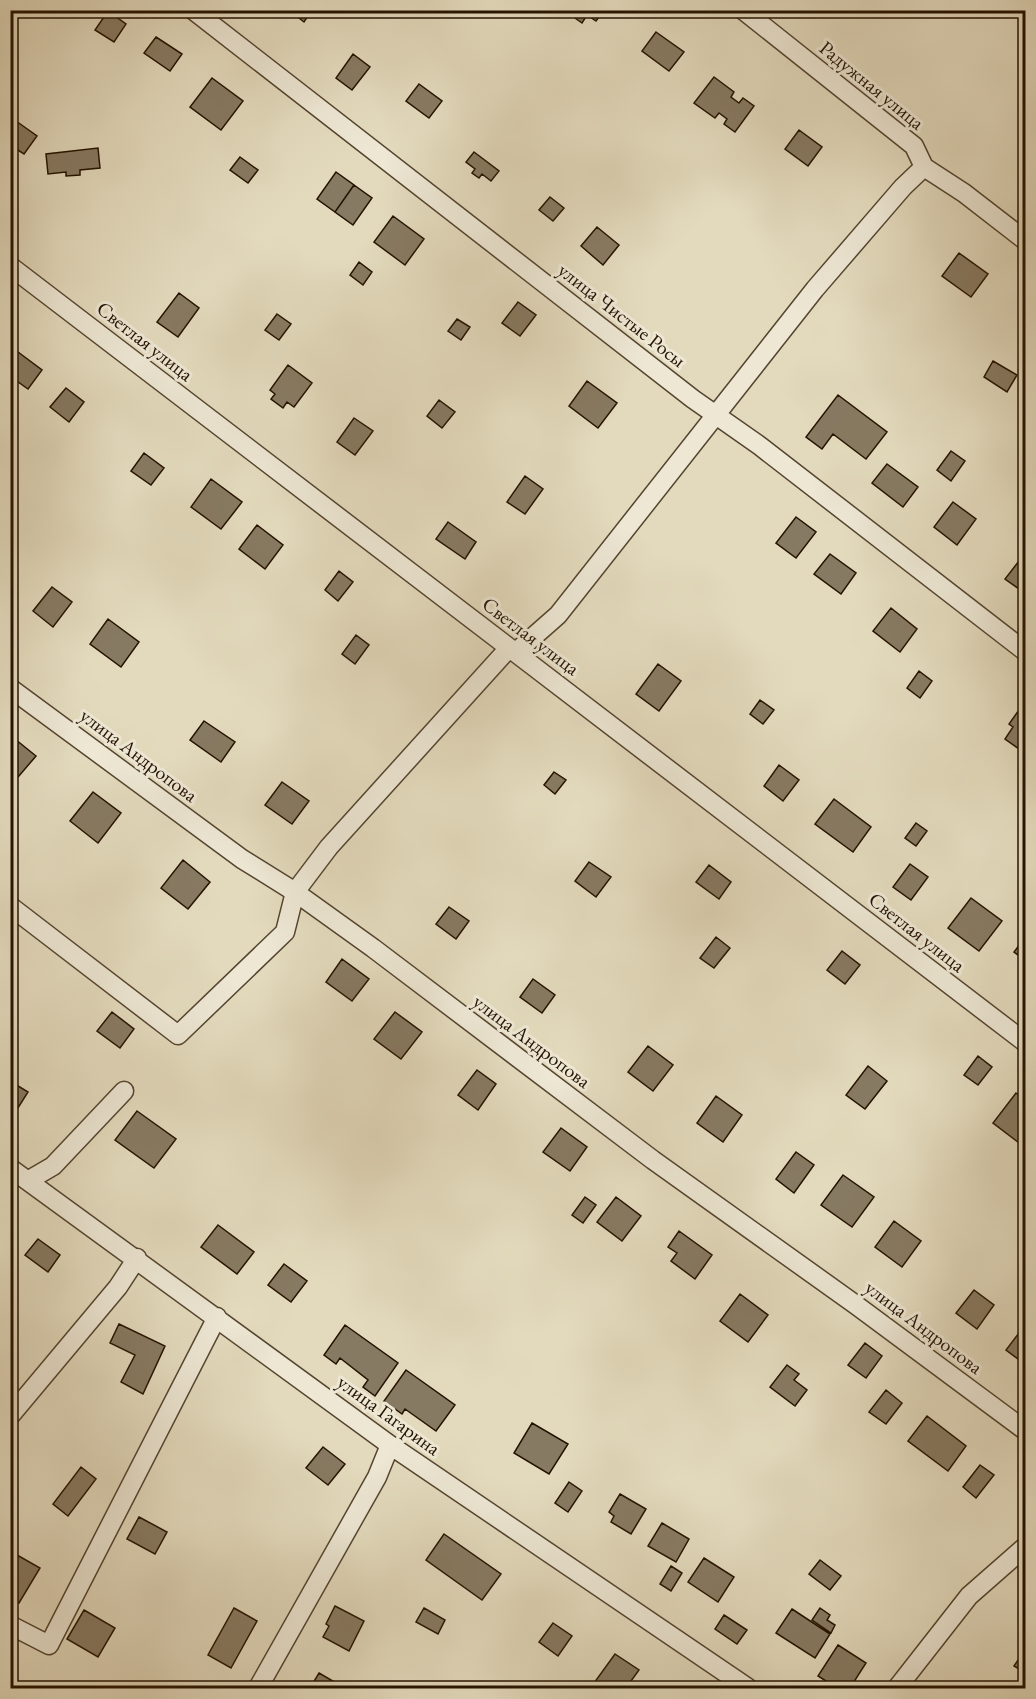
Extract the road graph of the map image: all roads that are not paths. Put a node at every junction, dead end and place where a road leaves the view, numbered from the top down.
1 (192, 10) edge
2 (743, 10) edge
3 (924, 167) junction
4 (1026, 241) edge
5 (10, 266) edge
6 (716, 414) junction
7 (512, 650) junction
8 (1026, 652) edge
9 (10, 688) edge
10 (295, 892) junction
11 (10, 906) edge
12 (1026, 1042) edge
13 (123, 1091) dead end
14 (10, 1168) edge
15 (28, 1180) junction
16 (137, 1258) junction
17 (217, 1317) junction
18 (10, 1416) edge
19 (1026, 1431) edge
20 (390, 1445) junction
21 (1026, 1546) edge
22 (10, 1625) edge
23 (258, 1689) edge
24 (748, 1689) edge
25 (897, 1689) edge

1 - 6 street, улица Чистые Росы
2 - 3 street, Радужная улица
3 - 4 street, Радужная улица
3 - 6 street
5 - 7 street, Светлая улица
6 - 7 street
6 - 8 street, улица Чистые Росы
7 - 10 street
7 - 12 street, Светлая улица
9 - 10 street, улица Андропова
10 - 11 street
10 - 19 street, улица Андропова
13 - 15 street
14 - 15 street, улица Гагарина
15 - 16 street, улица Гагарина
16 - 17 street, улица Гагарина
16 - 18 street
17 - 20 street, улица Гагарина
17 - 22 street
20 - 23 street
20 - 24 street, улица Гагарина
21 - 25 street

